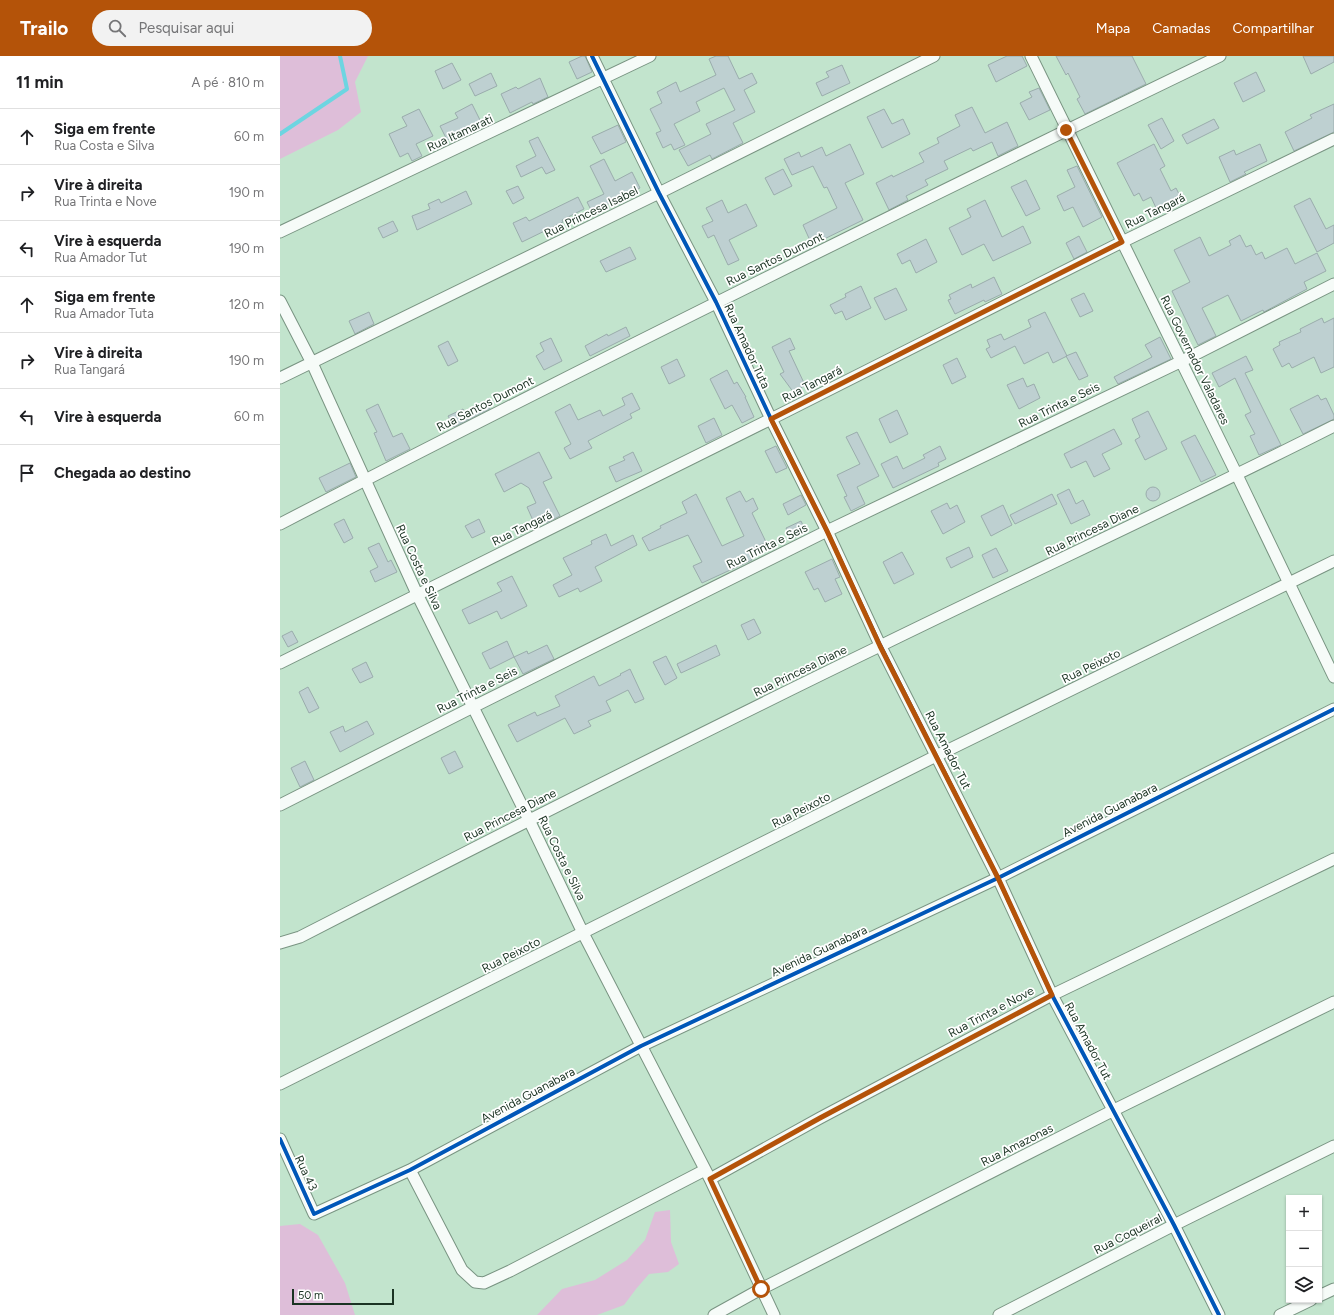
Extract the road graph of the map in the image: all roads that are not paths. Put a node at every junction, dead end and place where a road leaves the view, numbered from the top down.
1 (592, 56) edge
2 (650, 56) edge
3 (934, 56) edge
4 (1031, 56) edge
5 (1220, 56) edge
6 (604, 79) junction
7 (1066, 130) junction
8 (1334, 139) edge
9 (660, 193) junction
10 (280, 232) edge
11 (1122, 242) junction
12 (1334, 284) edge
13 (280, 301) edge
14 (716, 302) junction
15 (1182, 361) junction
16 (312, 363) junction
17 (280, 378) edge
18 (771, 419) junction
19 (1334, 426) edge
20 (1237, 475) junction
21 (365, 480) junction
22 (280, 524) edge
23 (827, 531) junction
24 (1334, 561) edge
25 (1290, 582) junction
26 (417, 594) junction
27 (880, 646) junction
28 (280, 663) edge
29 (1334, 677) edge
30 (472, 707) junction
31 (1334, 709) edge
32 (936, 756) junction
33 (280, 805) edge
34 (529, 820) junction
35 (1334, 859) edge
36 (998, 878) junction
37 (583, 933) junction
38 (280, 943) edge
39 (1052, 995) junction
40 (1334, 1002) edge
41 (641, 1046) junction
42 (280, 1084) edge
43 (1114, 1110) junction
44 (280, 1139) edge
45 (1334, 1146) edge
46 (410, 1170) junction
47 (708, 1174) junction
48 (314, 1214) joint
49 (1174, 1224) junction
50 (761, 1289) junction
51 (1334, 1289) edge
52 (1322, 1295) edge
53 (1305, 1303) edge
54 (714, 1315) edge
55 (774, 1315) edge
56 (999, 1315) edge
57 (1219, 1315) edge
58 (1280, 1315) edge

1 - 6 street, Rua Amador Tuta
2 - 6 street, Rua Itamarati
3 - 9 street, Rua Princesa Isabel
4 - 7 street, Rua Governador Valadares
5 - 7 street, Rua Santos Dumont
6 - 9 street, Rua Amador Tuta
6 - 10 street, Rua Itamarati
7 - 11 street, Rua Governador Valadares
7 - 14 street, Rua Santos Dumont
8 - 11 street, Rua Tangará
9 - 14 street, Rua Amador Tuta
9 - 16 street, Rua Princesa Isabel
11 - 15 street, Rua Governador Valadares
11 - 18 street, Rua Tangará
12 - 15 street, Rua Trinta e Seis
13 - 16 street, Rua Costa e Silva
14 - 18 street, Rua Amador Tuta
14 - 21 street, Rua Santos Dumont
15 - 20 street, Rua Governador Valadares
15 - 23 street, Rua Trinta e Seis
16 - 17 street, Rua Princesa Isabel
16 - 21 street, Rua Costa e Silva
18 - 23 street, Rua Amador Tuta
18 - 26 street, Rua Tangará
19 - 20 street, Rua Princesa Diane
20 - 25 street, Rua Governador Valadares
20 - 27 street, Rua Princesa Diane
21 - 22 street, Rua Santos Dumont
21 - 26 street, Rua Costa e Silva
23 - 27 street, Rua Amador Tuta
23 - 30 street, Rua Trinta e Seis
24 - 25 street, Rua Peixoto
25 - 29 street, Rua Governador Valadares
25 - 32 street, Rua Peixoto
26 - 28 street, Rua Tangará
26 - 30 street, Rua Costa e Silva
27 - 32 street, Rua Amador Tut
27 - 34 street, Rua Princesa Diane
30 - 33 street, Rua Trinta e Seis
30 - 34 street, Rua Costa e Silva
31 - 36 street, Avenida Guanabara
32 - 36 street, Rua Amador Tut
32 - 37 street, Rua Peixoto
34 - 37 street, Rua Costa e Silva
34 - 38 street, Rua Princesa Diane
35 - 39 street, Rua Trinta e Nove
36 - 39 street, Rua Amador Tut
36 - 41 street, Avenida Guanabara
37 - 41 street, Rua Costa e Silva
37 - 42 street, Rua Peixoto
39 - 43 street, Rua Amador Tut
39 - 47 street, Rua Trinta e Nove
40 - 43 street, Rua Amazonas
41 - 46 street, Avenida Guanabara
41 - 47 street, Rua Costa e Silva
43 - 49 street, Rua Amador Tut
43 - 50 street, Rua Amazonas
44 - 48 street, Rua 43
45 - 49 street, Rua Coqueiral
46 - 47 street, Rua Trinta e Nove
46 - 48 street, Avenida Guanabara
47 - 50 street, Rua Costa e Silva
49 - 56 street, Rua Coqueiral
49 - 57 street, Rua Amador Tut
50 - 54 street, Rua Amazonas
50 - 55 street, Rua Costa e Silva
51 - 52 street
53 - 58 street

